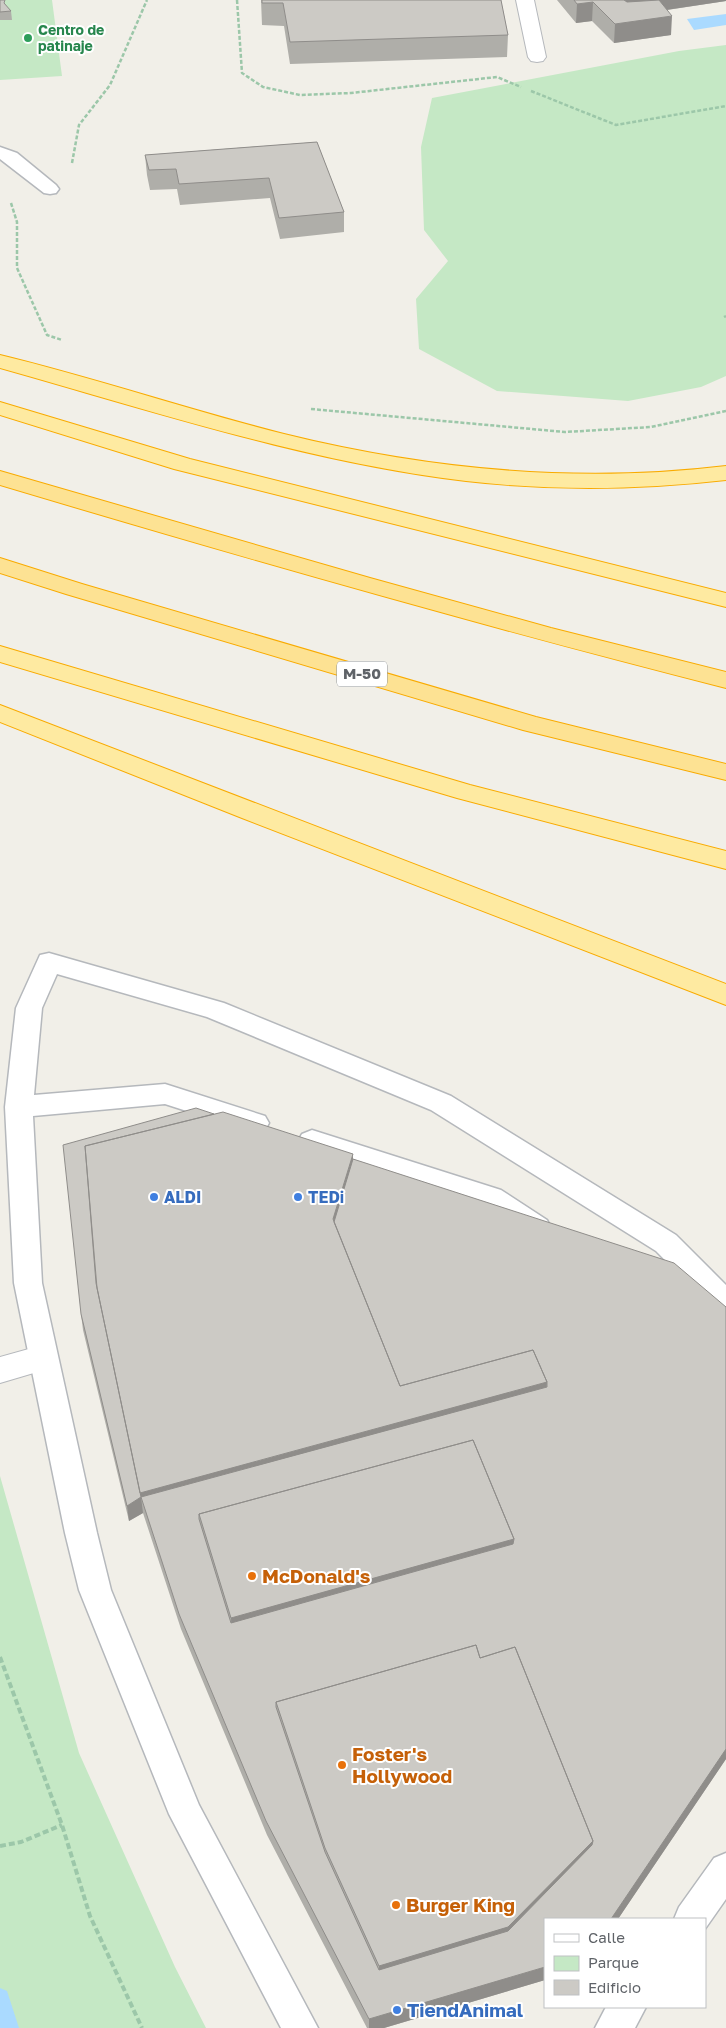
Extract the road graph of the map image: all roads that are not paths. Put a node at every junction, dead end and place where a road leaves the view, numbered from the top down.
1 (525, 0) edge
2 (537, 57) dead end
3 (0, 152) edge
4 (50, 189) road end
5 (0, 361) edge
6 (0, 408) edge
7 (726, 473) edge
8 (0, 478) edge
9 (0, 565) edge
10 (726, 600) edge
11 (0, 654) edge
12 (726, 680) edge
13 (0, 713) edge
14 (726, 772) edge
15 (726, 860) edge
16 (726, 994) edge
17 (19, 1107) junction
18 (538, 1229) edge
19 (726, 1304) edge
20 (43, 1358) junction
21 (0, 1370) edge
22 (726, 1870) edge
23 (692, 1918) edge
24 (627, 2008) edge
25 (300, 2028) edge
26 (613, 2028) edge

1 - 2 street
3 - 4 lane
5 - 7 highway
6 - 10 highway
8 - 12 highway
9 - 14 highway, M-50
11 - 15 highway
13 - 16 highway
17 - 18 lane
17 - 19 lane
17 - 20 lane
20 - 21 street
20 - 25 lane
22 - 23 lane
24 - 26 lane

